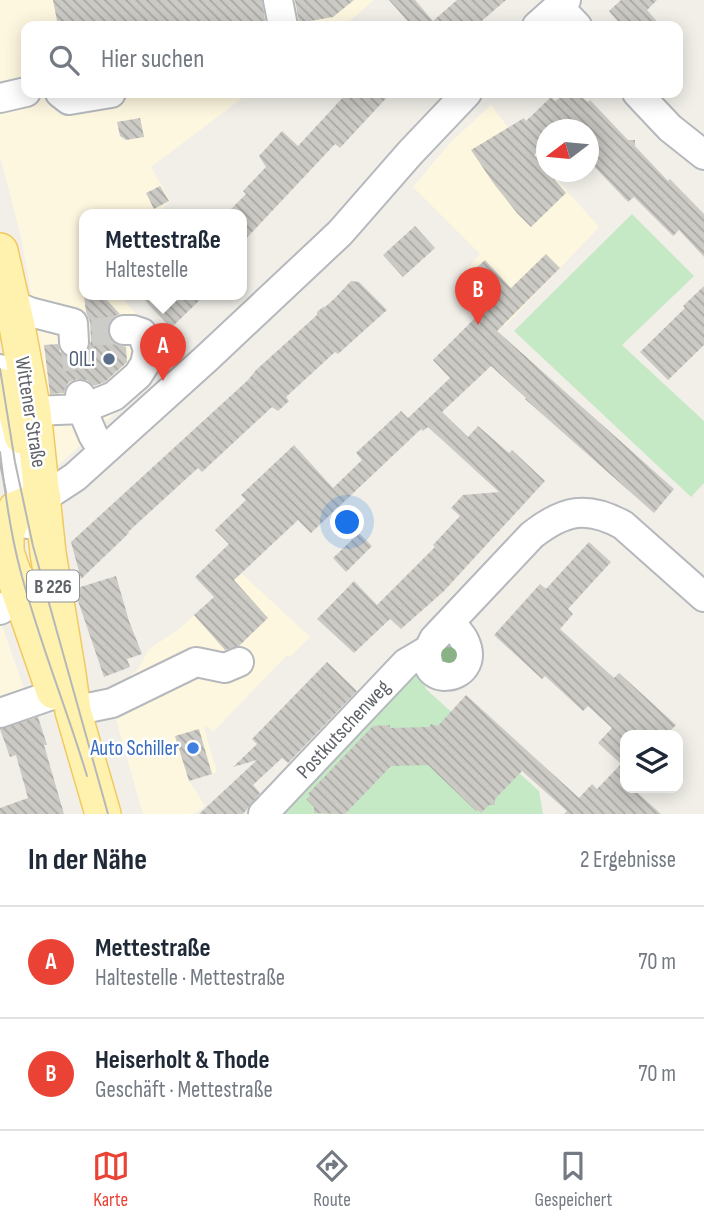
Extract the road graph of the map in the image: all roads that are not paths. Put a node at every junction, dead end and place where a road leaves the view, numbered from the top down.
1 (278, 0) edge
2 (567, 11) edge
3 (282, 21) edge
4 (547, 21) edge
5 (21, 93) edge
6 (0, 98) edge
7 (462, 98) edge
8 (643, 98) edge
9 (704, 155) edge
10 (0, 251) edge
11 (15, 315) junction
12 (124, 330) tunnel mouth
13 (69, 332) tunnel mouth
14 (1, 376) edge
15 (63, 404) junction
16 (103, 451) junction
17 (0, 452) edge
18 (13, 514) edge
19 (704, 597) edge
20 (10, 604) edge
21 (450, 623) junction
22 (428, 650) junction
23 (239, 662) dead end
24 (65, 693) junction
25 (0, 713) edge
26 (103, 814) edge
27 (263, 814) edge

1 - 3 street
2 - 4 street
5 - 6 street
7 - 16 street
8 - 9 street
10 - 11 main road, Wittener Straße / B 226
11 - 13 street
11 - 14 main road, Wittener Straße
11 - 15 main road, Wittener Straße / B 226
12 - 15 street
14 - 18 main road, Wittener Straße
15 - 16 street
15 - 18 main road, Wittener Straße / B 226
16 - 18 street
17 - 18 street
18 - 20 main road, Wittener Straße / B 226
18 - 24 main road, Wittener Straße / B 226
19 - 21 street, Postkutschenweg
20 - 24 main road, Wittener Straße / B 226
21 - 22 street, Postkutschenweg
21 - 22 street
22 - 27 street, Postkutschenweg
23 - 24 street
24 - 25 street
24 - 26 main road, Wittener Straße / B 226

